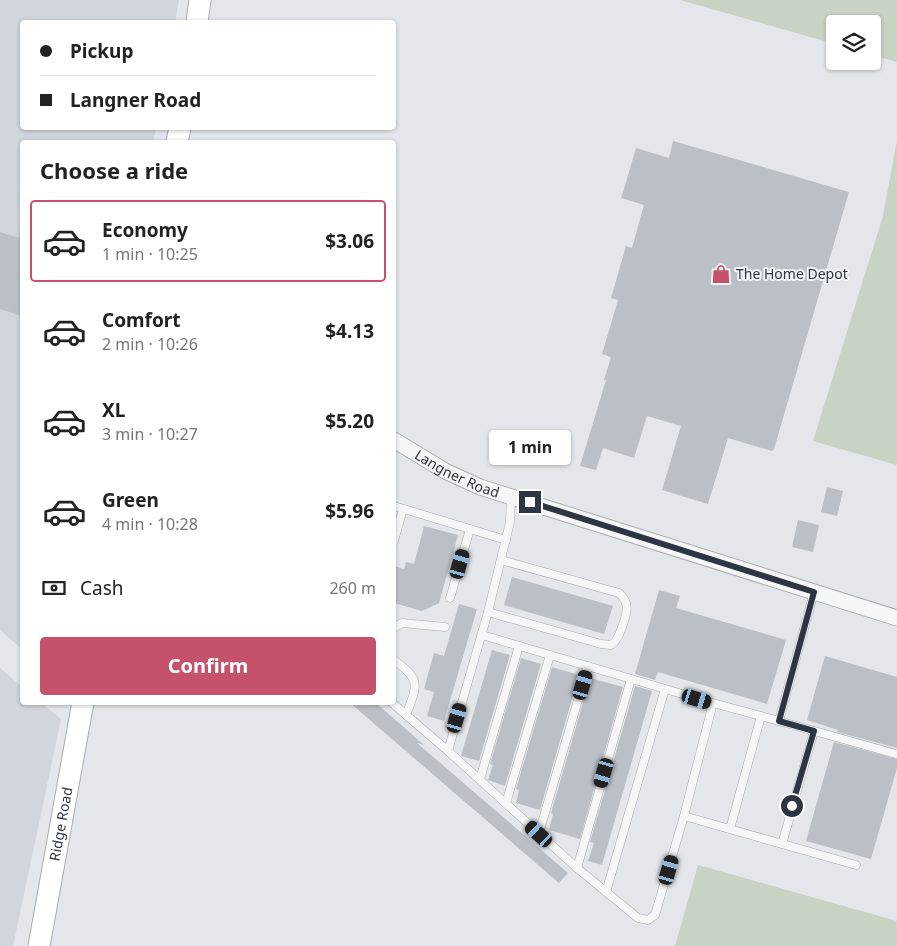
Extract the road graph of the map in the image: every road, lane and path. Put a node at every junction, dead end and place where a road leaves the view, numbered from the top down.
1 (200, 0) edge
2 (197, 20) edge
3 (396, 441) edge
4 (511, 496) junction
5 (396, 507) edge
6 (403, 509) junction
7 (470, 529) junction
8 (396, 534) edge
9 (506, 540) junction
10 (501, 560) junction
11 (814, 592) junction
12 (450, 598) dead end
13 (488, 612) junction
14 (897, 618) edge
15 (396, 627) edge
16 (445, 627) dead end
17 (482, 635) junction
18 (519, 646) junction
19 (550, 655) junction
20 (396, 662) edge
21 (588, 666) junction
22 (631, 679) junction
23 (665, 689) junction
24 (713, 703) junction
25 (82, 705) edge
26 (394, 705) edge
27 (406, 715) junction
28 (761, 716) junction
29 (779, 721) junction
30 (814, 731) junction
31 (448, 750) junction
32 (896, 754) dead end
33 (480, 779) junction
34 (506, 803) junction
35 (684, 816) junction
36 (730, 829) junction
37 (539, 834) junction
38 (782, 844) junction
39 (856, 865) dead end
40 (577, 868) junction
41 (606, 892) junction
42 (39, 946) edge

1 - 2 street
3 - 4 street, Langner Road
4 - 9 lane
4 - 11 street, Langner Road
5 - 6 lane
6 - 7 lane
6 - 8 lane
7 - 9 lane
7 - 12 lane
9 - 10 lane
10 - 13 lane
10 - 13 lane
11 - 14 street, Langner Road
11 - 29 lane
13 - 17 lane
15 - 16 lane
17 - 18 lane
17 - 31 lane
18 - 19 lane
18 - 33 lane
19 - 21 lane
19 - 34 lane
20 - 27 lane
21 - 22 lane
21 - 37 lane
22 - 23 lane
22 - 40 lane
23 - 24 lane
23 - 41 lane
24 - 28 lane
24 - 35 lane
25 - 42 street, Ridge Road
26 - 27 lane
27 - 31 lane
28 - 29 lane
28 - 36 lane
29 - 30 lane
30 - 32 lane
30 - 38 lane
31 - 33 lane
33 - 34 lane
34 - 37 lane
35 - 36 lane
35 - 41 lane
36 - 38 lane
37 - 40 lane
38 - 39 lane
40 - 41 lane

